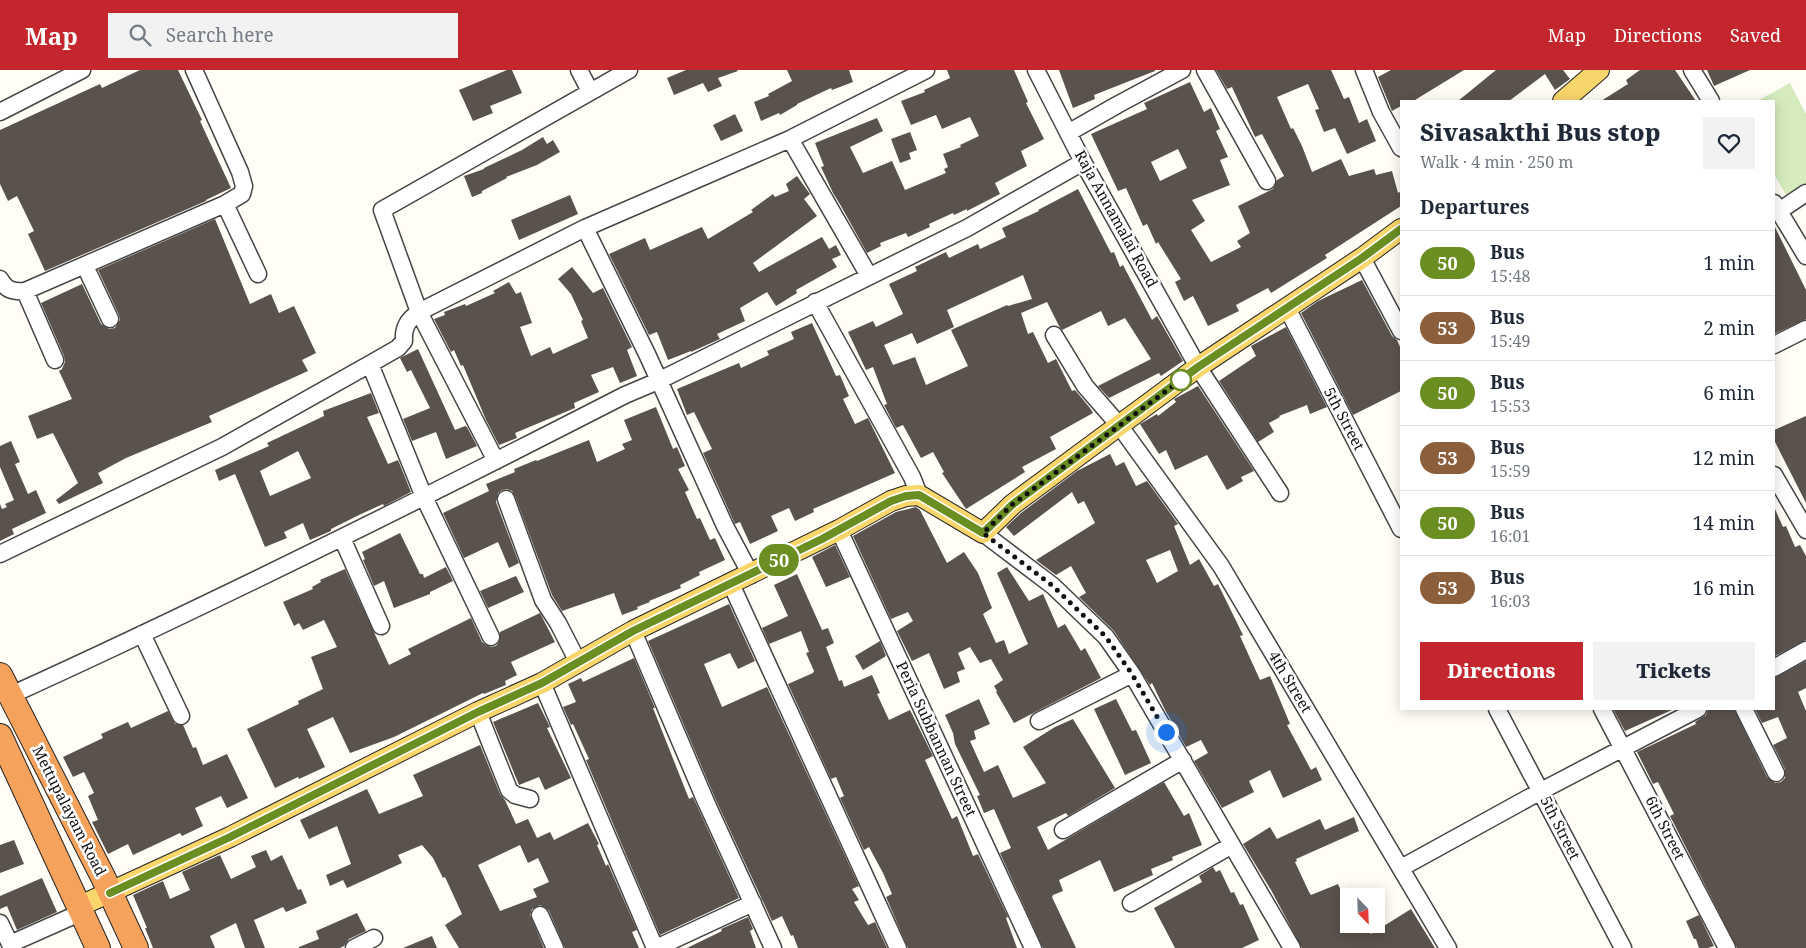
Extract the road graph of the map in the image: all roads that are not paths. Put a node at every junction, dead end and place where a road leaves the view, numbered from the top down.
1 (82, 70) edge
2 (194, 70) edge
3 (579, 70) edge
4 (629, 70) edge
5 (926, 70) edge
6 (1036, 70) edge
7 (1182, 70) edge
8 (1205, 70) edge
9 (1364, 70) edge
10 (1599, 70) edge
11 (1692, 70) edge
12 (590, 91) junction
13 (1564, 100) edge
14 (1710, 100) edge
15 (0, 112) edge
16 (1068, 133) junction
17 (790, 139) junction
18 (1400, 146) edge
19 (1083, 162) junction
20 (1267, 181) dead end
21 (1806, 193) edge
22 (225, 204) junction
23 (1776, 207) edge
24 (585, 228) junction
25 (1400, 230) edge
26 (1806, 256) edge
27 (1362, 258) junction
28 (85, 266) junction
29 (258, 274) dead end
30 (869, 276) junction
31 (0, 279) edge
32 (25, 291) junction
33 (815, 302) junction
34 (1287, 308) junction
35 (419, 312) junction
36 (110, 319) dead end
37 (1806, 329) edge
38 (1400, 330) edge
39 (1054, 335) dead end
40 (1775, 344) edge
41 (55, 360) dead end
42 (370, 364) junction
43 (1198, 367) junction
44 (658, 381) junction
45 (1119, 426) junction
46 (496, 461) junction
47 (1775, 477) edge
48 (1280, 493) dead end
49 (919, 495) junction
50 (424, 497) junction
51 (506, 499) dead end
52 (1400, 527) edge
53 (839, 530) junction
54 (1806, 530) edge
55 (983, 533) junction
56 (342, 538) junction
57 (0, 554) edge
58 (751, 574) junction
59 (730, 584) junction
60 (381, 626) dead end
61 (633, 631) junction
62 (142, 634) junction
63 (491, 637) dead end
64 (1806, 650) edge
65 (578, 662) junction
66 (1775, 667) edge
67 (1132, 674) junction
68 (542, 683) junction
69 (5, 685) edge
70 (1498, 710) edge
71 (1603, 710) edge
72 (1696, 710) edge
73 (1744, 710) edge
74 (478, 712) junction
75 (181, 716) dead end
76 (1039, 721) dead end
77 (0, 736) edge
78 (1623, 748) junction
79 (1183, 760) junction
80 (6, 763) edge
81 (1776, 773) dead end
82 (1541, 791) junction
83 (530, 798) dead end
84 (1063, 830) dead end
85 (1232, 845) junction
86 (1400, 868) junction
87 (110, 893) junction
88 (753, 904) junction
89 (1131, 904) dead end
90 (81, 909) junction
91 (540, 915) dead end
92 (0, 923) edge
93 (374, 938) dead end
94 (1286, 946) edge
95 (98, 948) edge
96 (136, 948) edge
97 (354, 948) edge
98 (555, 948) edge
99 (655, 948) edge
100 (773, 948) edge
101 (898, 948) edge
102 (1033, 948) edge
103 (1448, 948) edge
104 (1623, 948) edge
105 (1726, 948) edge

1 - 15 street
2 - 22 street
3 - 12 street
4 - 12 street
5 - 17 street
6 - 16 street, Raja Annamalai Road
7 - 16 street
8 - 20 street
9 - 18 street
10 - 13 main road
11 - 14 street
12 - 35 street
16 - 19 street, Raja Annamalai Road
17 - 24 street
17 - 30 street
19 - 30 street
19 - 43 street, Raja Annamalai Road
21 - 23 street
22 - 28 street
22 - 29 street
23 - 26 street
24 - 35 street
24 - 44 street
25 - 27 main road
27 - 34 main road
27 - 38 street
28 - 32 street
28 - 36 street
30 - 33 street
31 - 32 street
32 - 41 street
33 - 44 street
33 - 49 street
34 - 43 main road
34 - 52 street, 5th Street
35 - 42 street
35 - 46 street
37 - 40 street
39 - 45 street, 4th Street
42 - 50 street
42 - 57 street
43 - 45 main road
43 - 48 street, Raja Annamalai Road
44 - 46 street
44 - 58 street
45 - 55 main road
45 - 86 street, 4th Street
46 - 50 street
47 - 54 street
49 - 53 main road
49 - 55 main road
50 - 56 street
50 - 63 street
51 - 65 street
53 - 58 main road
53 - 102 street, Peria Subbannan Street
55 - 67 street
56 - 60 street
56 - 62 street
58 - 59 main road
59 - 61 main road
59 - 101 street
61 - 65 main road
61 - 88 street
62 - 69 street
62 - 75 street
64 - 66 street
65 - 68 main road
67 - 76 street
67 - 79 street
68 - 74 main road
68 - 99 street
69 - 87 highway, Mettupalayam Road
70 - 82 street, 5th Street
71 - 78 street, 6th Street
72 - 78 street
73 - 81 street
74 - 83 street
74 - 87 main road
77 - 80 highway, Mettupalayam Road
78 - 82 street
78 - 105 street, 6th Street
79 - 84 street
79 - 85 street
80 - 90 highway, Mettupalayam Road
82 - 86 street
82 - 104 street, 5th Street
85 - 89 street
85 - 94 street
86 - 103 street, 4th Street
87 - 90 main road
87 - 96 highway, Mettupalayam Road
88 - 99 street
88 - 100 street
90 - 92 street
90 - 95 highway, Mettupalayam Road
91 - 98 street
93 - 97 street

